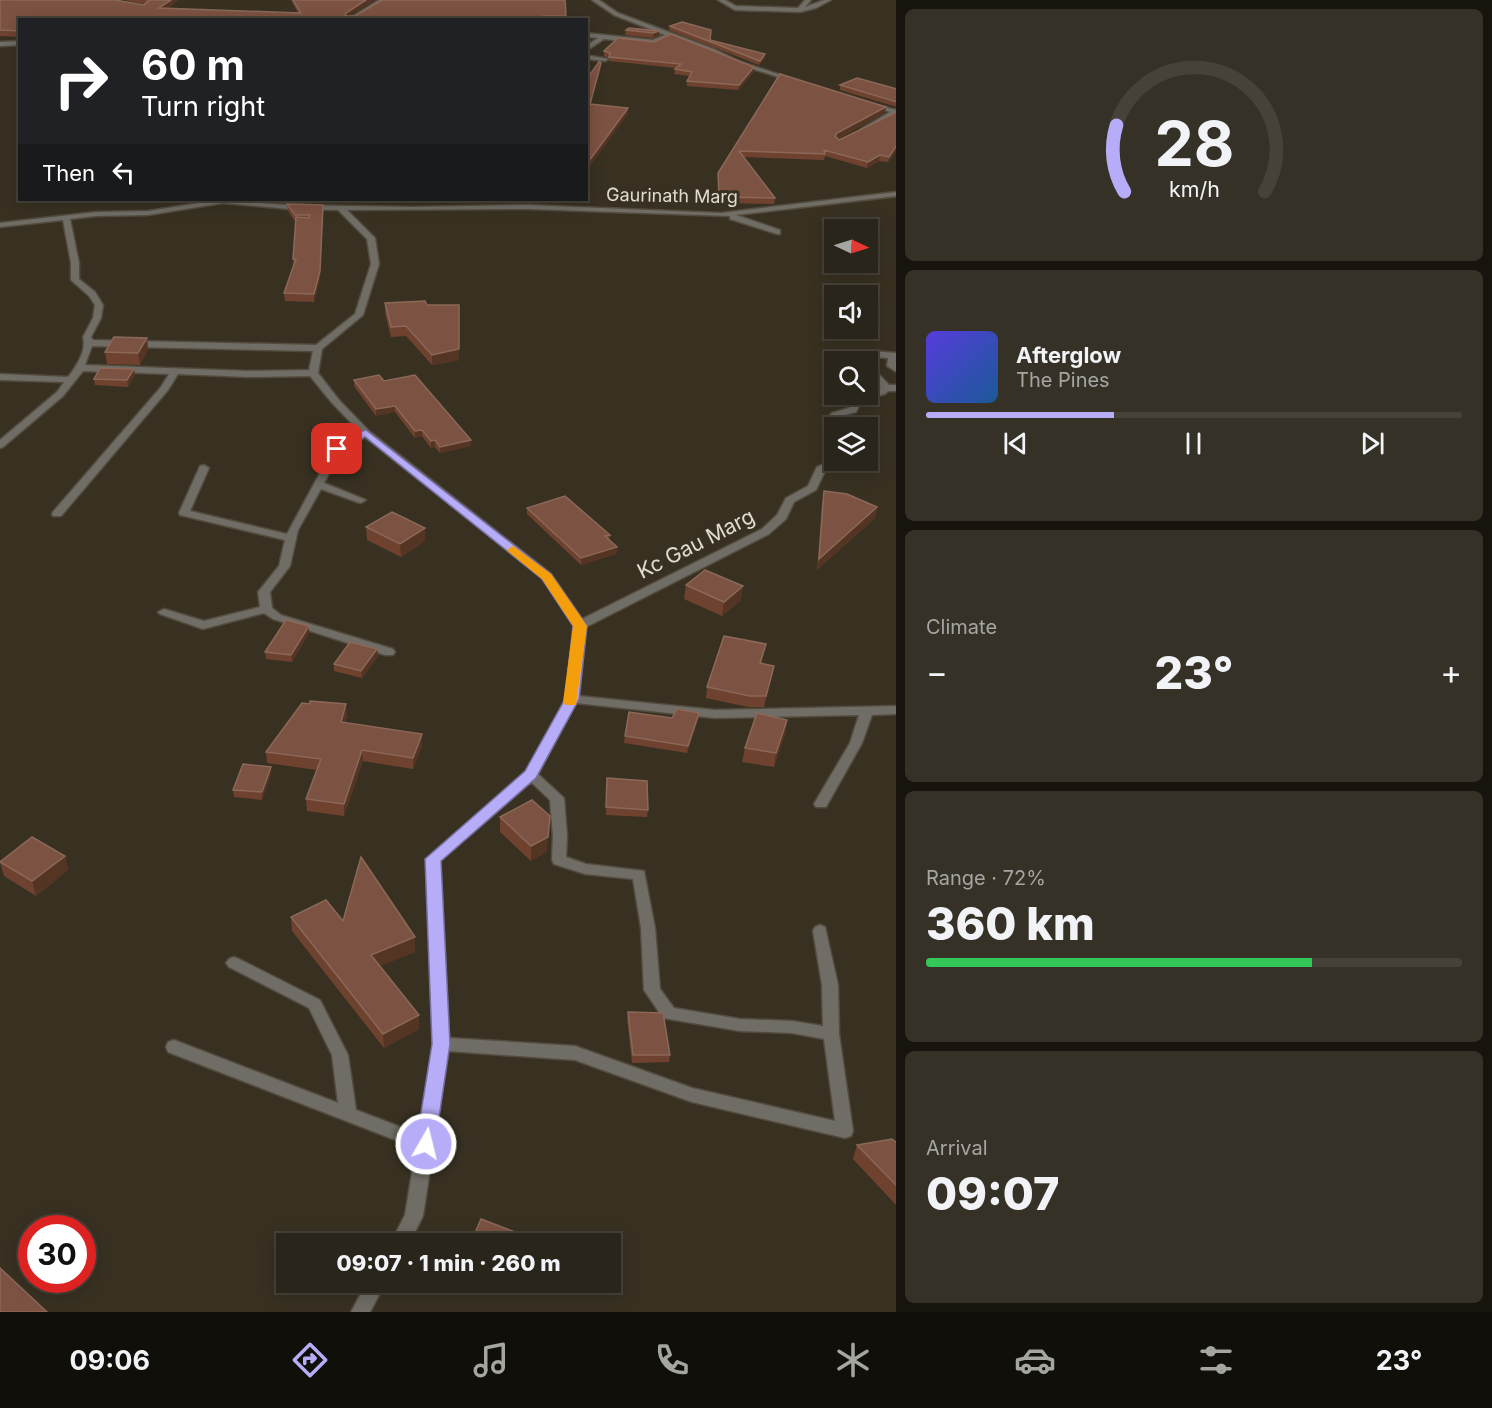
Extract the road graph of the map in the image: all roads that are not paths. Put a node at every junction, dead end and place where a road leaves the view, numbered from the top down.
1 (383, 0) edge
2 (595, 0) edge
3 (722, 0) edge
4 (808, 0) edge
5 (828, 0) edge
6 (800, 10) junction
7 (352, 18) edge
8 (588, 35) edge
9 (669, 35) junction
10 (603, 37) junction
11 (18, 43) edge
12 (0, 44) edge
13 (588, 48) edge
14 (588, 57) edge
15 (605, 59) edge
16 (802, 83) edge
17 (865, 102) edge
18 (896, 112) edge
19 (860, 132) edge
20 (896, 194) edge
21 (339, 203) edge
22 (468, 204) edge
23 (721, 215) junction
24 (66, 217) junction
25 (0, 225) edge
26 (777, 232) dead end
27 (88, 343) junction
28 (318, 348) junction
29 (878, 354) edge
30 (896, 356) edge
31 (896, 357) edge
32 (80, 368) junction
33 (896, 368) edge
34 (175, 371) junction
35 (313, 373) junction
36 (0, 377) edge
37 (878, 377) edge
38 (71, 380) junction
39 (891, 388) edge
40 (837, 417) edge
41 (366, 433) junction
42 (0, 445) edge
43 (204, 468) dead end
44 (824, 468) edge
45 (318, 484) junction
46 (361, 500) dead end
47 (57, 514) dead end
48 (291, 538) junction
49 (266, 609) junction
50 (164, 612) dead end
51 (580, 626) junction
52 (389, 651) dead end
53 (572, 699) junction
54 (896, 710) edge
55 (867, 711) junction
56 (531, 775) junction
57 (821, 804) dead end
58 (820, 931) dead end
59 (234, 963) dead end
60 (831, 1034) junction
61 (441, 1044) junction
62 (174, 1047) dead end
63 (348, 1113) junction
64 (426, 1144) junction
65 (405, 1233) edge
66 (371, 1293) edge
67 (360, 1312) edge

1 - 7 street
2 - 9 street
3 - 6 street
4 - 6 street
5 - 6 street
8 - 10 street
9 - 10 street
9 - 16 street
10 - 13 street
11 - 12 street
14 - 15 street
17 - 18 street
18 - 19 street
20 - 23 street, Gaurinath Marg
21 - 22 street, Gaurinath Marg
21 - 24 street, Gaurinath Marg
21 - 28 street
22 - 23 street, Gaurinath Marg
23 - 26 street
24 - 25 street, Gaurinath Marg
24 - 27 street
27 - 28 street
27 - 32 street
28 - 35 street
29 - 30 street
31 - 33 street
32 - 34 street
32 - 38 street
34 - 35 street
34 - 47 street
35 - 41 street
36 - 38 street
37 - 39 street
38 - 42 street
39 - 40 street
41 - 45 street
41 - 51 street
43 - 48 street
44 - 51 street, Kc Gau Marg
45 - 46 street
45 - 48 street
48 - 49 street
49 - 50 street
49 - 52 street
51 - 53 street
53 - 55 street
53 - 56 street
54 - 55 street
55 - 57 street
56 - 60 street
56 - 61 street
58 - 60 street
59 - 63 street
60 - 61 street
61 - 64 street
62 - 63 street
63 - 64 street
64 - 65 street
66 - 67 street

